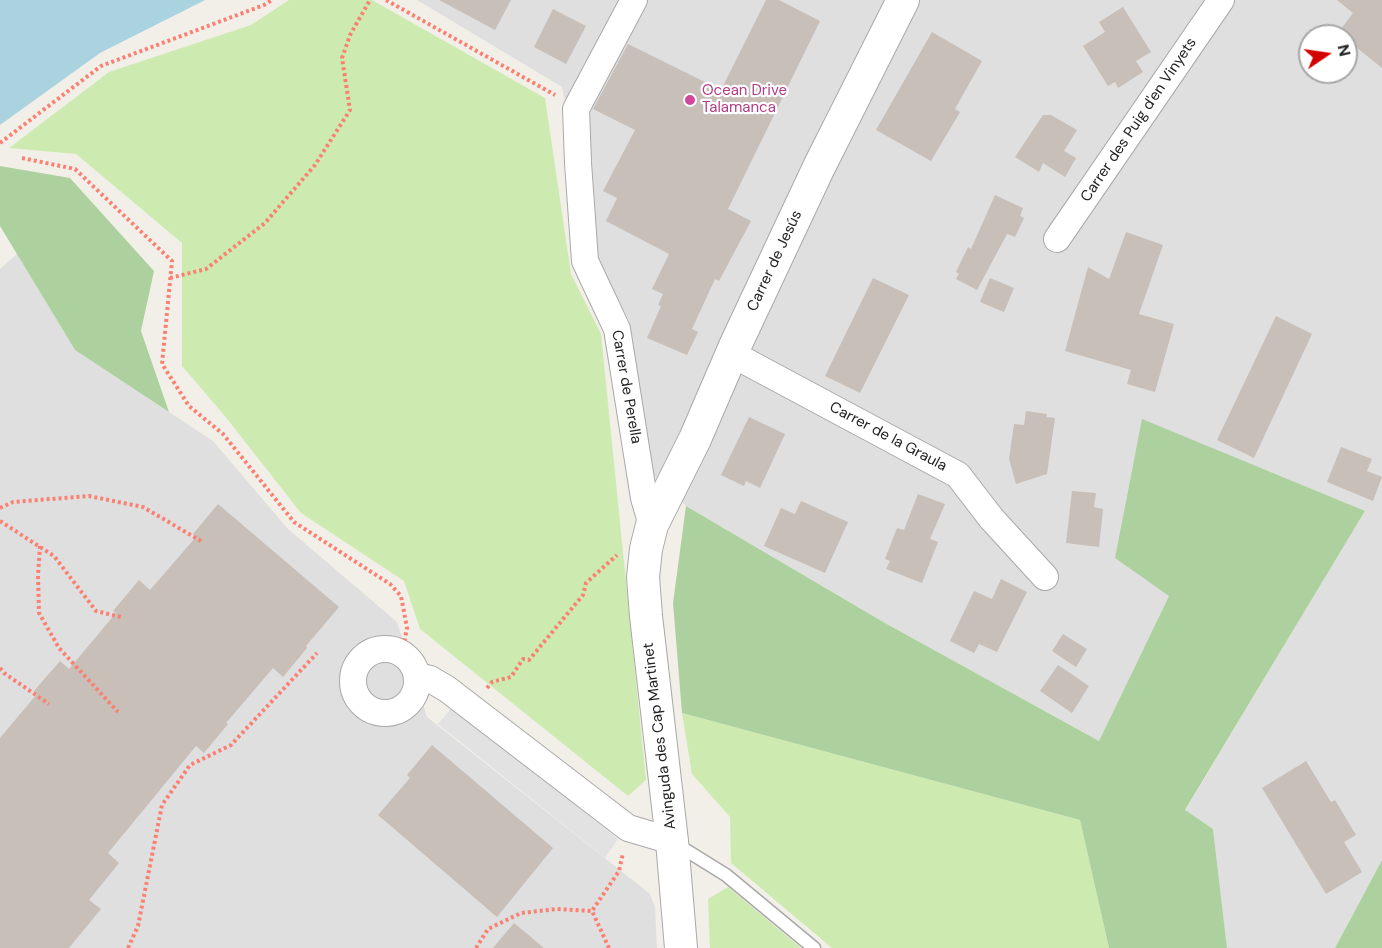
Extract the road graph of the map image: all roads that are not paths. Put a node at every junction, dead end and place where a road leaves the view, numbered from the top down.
1 (634, 0) edge
2 (903, 0) edge
3 (1221, 0) edge
4 (1057, 239) dead end
5 (732, 354) junction
6 (649, 536) junction
7 (1045, 577) dead end
8 (417, 676) junction
9 (672, 842) junction
10 (681, 948) edge
11 (814, 948) edge

1 - 6 street, Carrer de Perella
2 - 5 street, Carrer de Jesús
3 - 4 street, Carrer des Puig d'en Vinyets
5 - 6 street, Carrer de Jesús
5 - 7 street, Carrer de la Graula
6 - 9 street, Avinguda des Cap Martinet
8 - 8 street
8 - 9 street
9 - 10 street, Avinguda des Cap Martinet
9 - 11 lane

